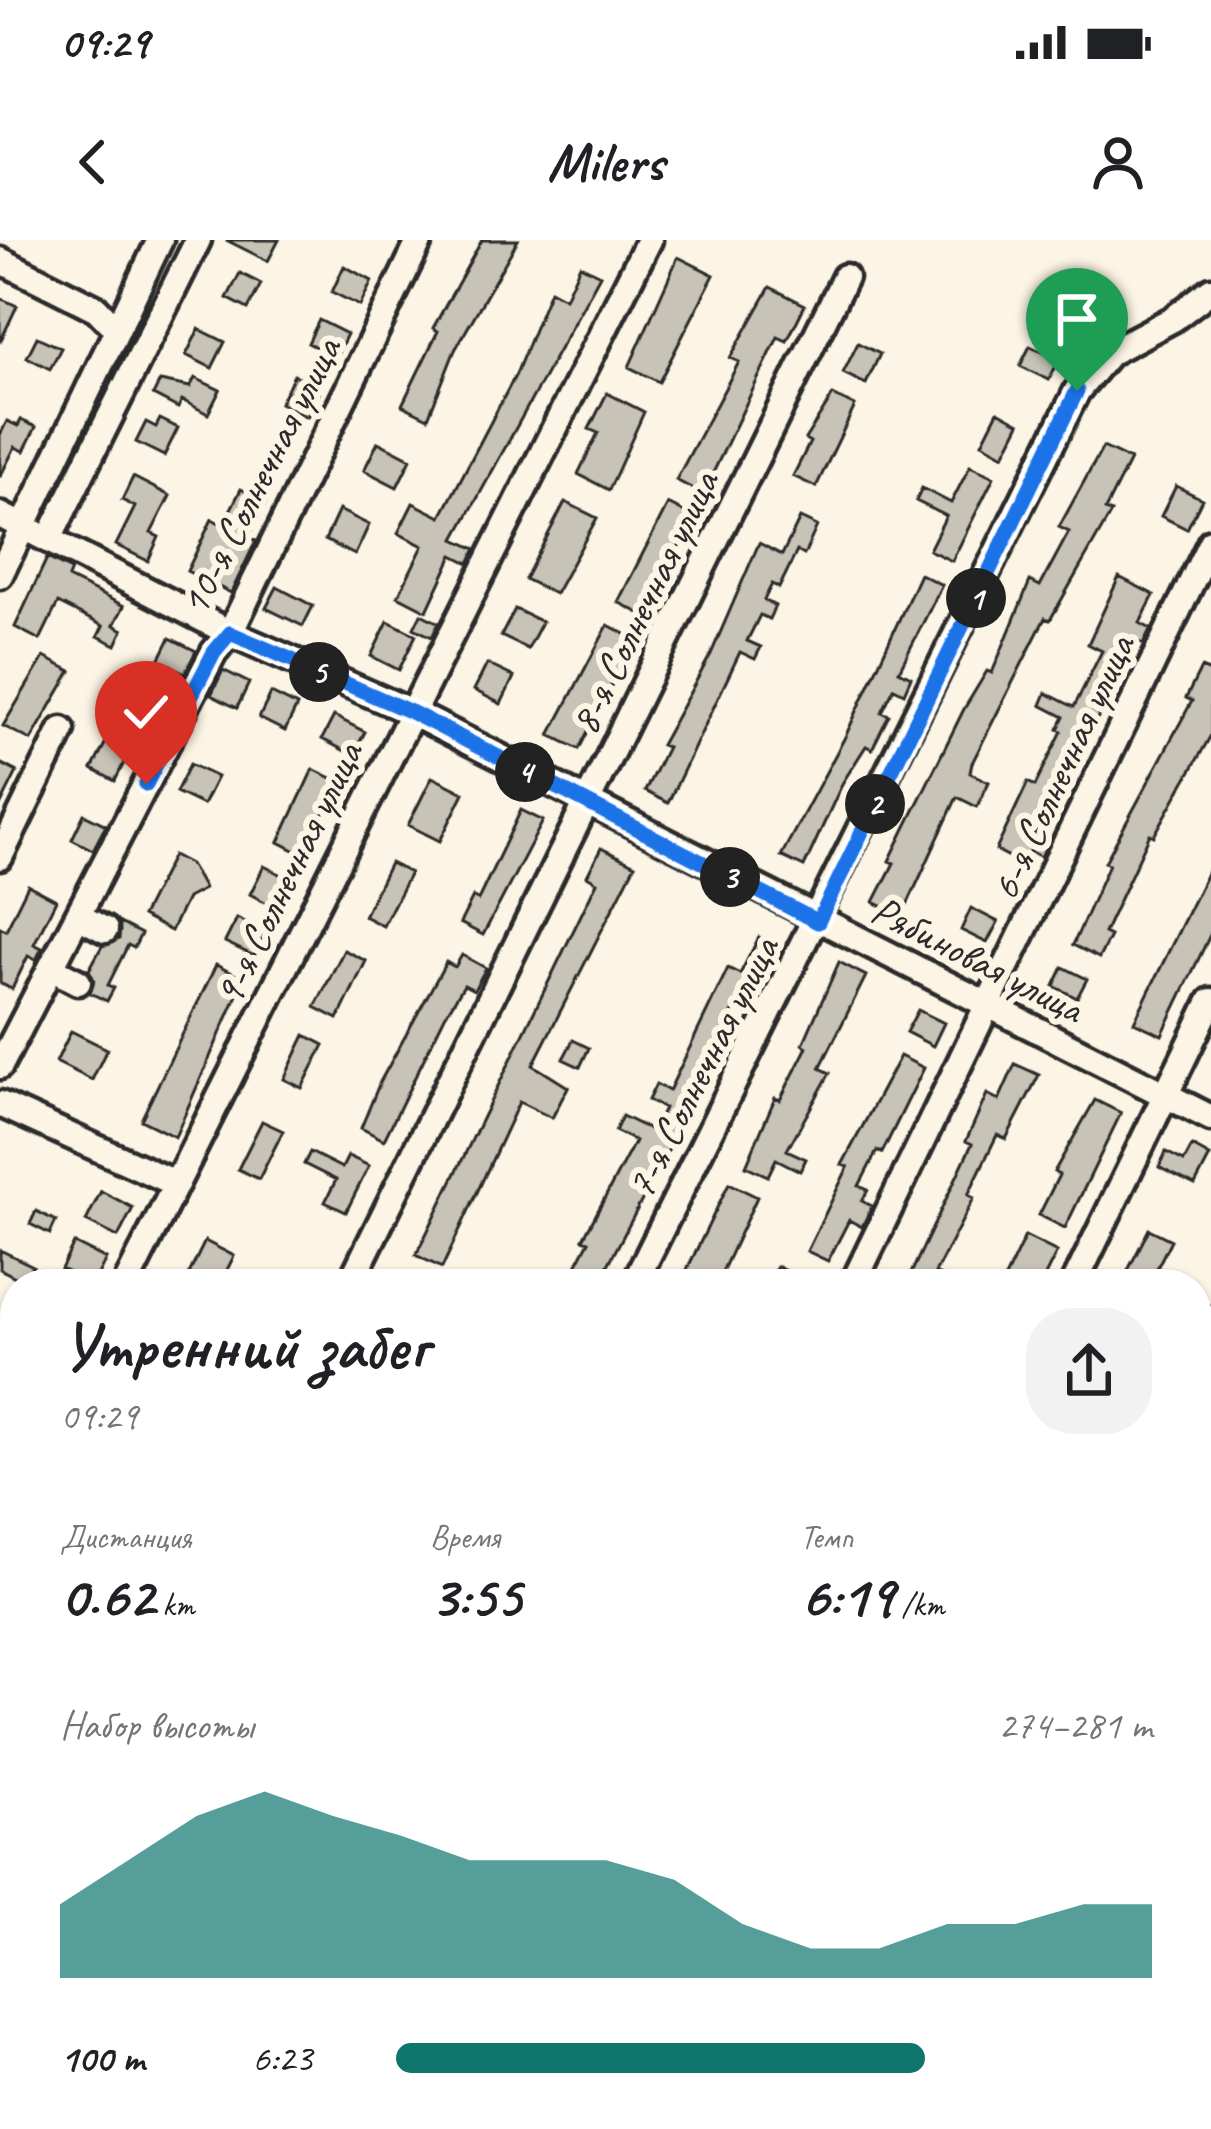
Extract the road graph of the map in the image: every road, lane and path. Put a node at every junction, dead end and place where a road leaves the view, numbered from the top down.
1 (160, 240) edge
2 (198, 240) edge
3 (420, 240) edge
4 (649, 240) edge
5 (0, 260) edge
6 (845, 277) dead end
7 (1211, 290) edge
8 (115, 328) junction
9 (0, 515) edge
10 (38, 534) junction
11 (1211, 542) edge
12 (0, 575) edge
13 (230, 633) junction
14 (411, 712) junction
15 (62, 730) dead end
16 (587, 805) junction
17 (0, 857) edge
18 (78, 916) junction
19 (818, 922) junction
20 (104, 930) dead end
21 (51, 968) junction
22 (78, 982) dead end
23 (1211, 1001) edge
24 (990, 1007) junction
25 (0, 1066) edge
26 (1164, 1097) junction
27 (0, 1104) edge
28 (1211, 1118) edge
29 (176, 1184) junction
30 (134, 1269) edge
31 (363, 1269) edge
32 (642, 1269) edge
33 (860, 1269) edge
34 (1081, 1269) edge

1 - 8 street
2 - 10 street
3 - 13 street, 10-я Солнечная улица
4 - 14 street, 9-я Солнечная улица
5 - 8 street
6 - 16 street, 8-я Солнечная улица
7 - 19 street, 7-я Солнечная улица
8 - 10 street
9 - 10 street, Рябиновая улица
10 - 12 street
10 - 13 street, Рябиновая улица
11 - 24 street, 6-я Солнечная улица
13 - 14 street, Рябиновая улица
13 - 18 street, 10-я Солнечная улица
14 - 16 street, Рябиновая улица
14 - 29 street, 9-я Солнечная улица
15 - 17 street
16 - 19 street, Рябиновая улица
16 - 31 street, 8-я Солнечная улица
18 - 20 street
18 - 21 street, 10-я Солнечная улица
19 - 24 street, Рябиновая улица
19 - 32 street, 7-я Солнечная улица
21 - 22 street
21 - 25 street, 10-я Солнечная улица
23 - 26 street
24 - 26 street, Рябиновая улица
24 - 33 street, 6-я Солнечная улица
26 - 28 street, Рябиновая улица
26 - 34 street
27 - 29 street
29 - 30 street, 9-я Солнечная улица

